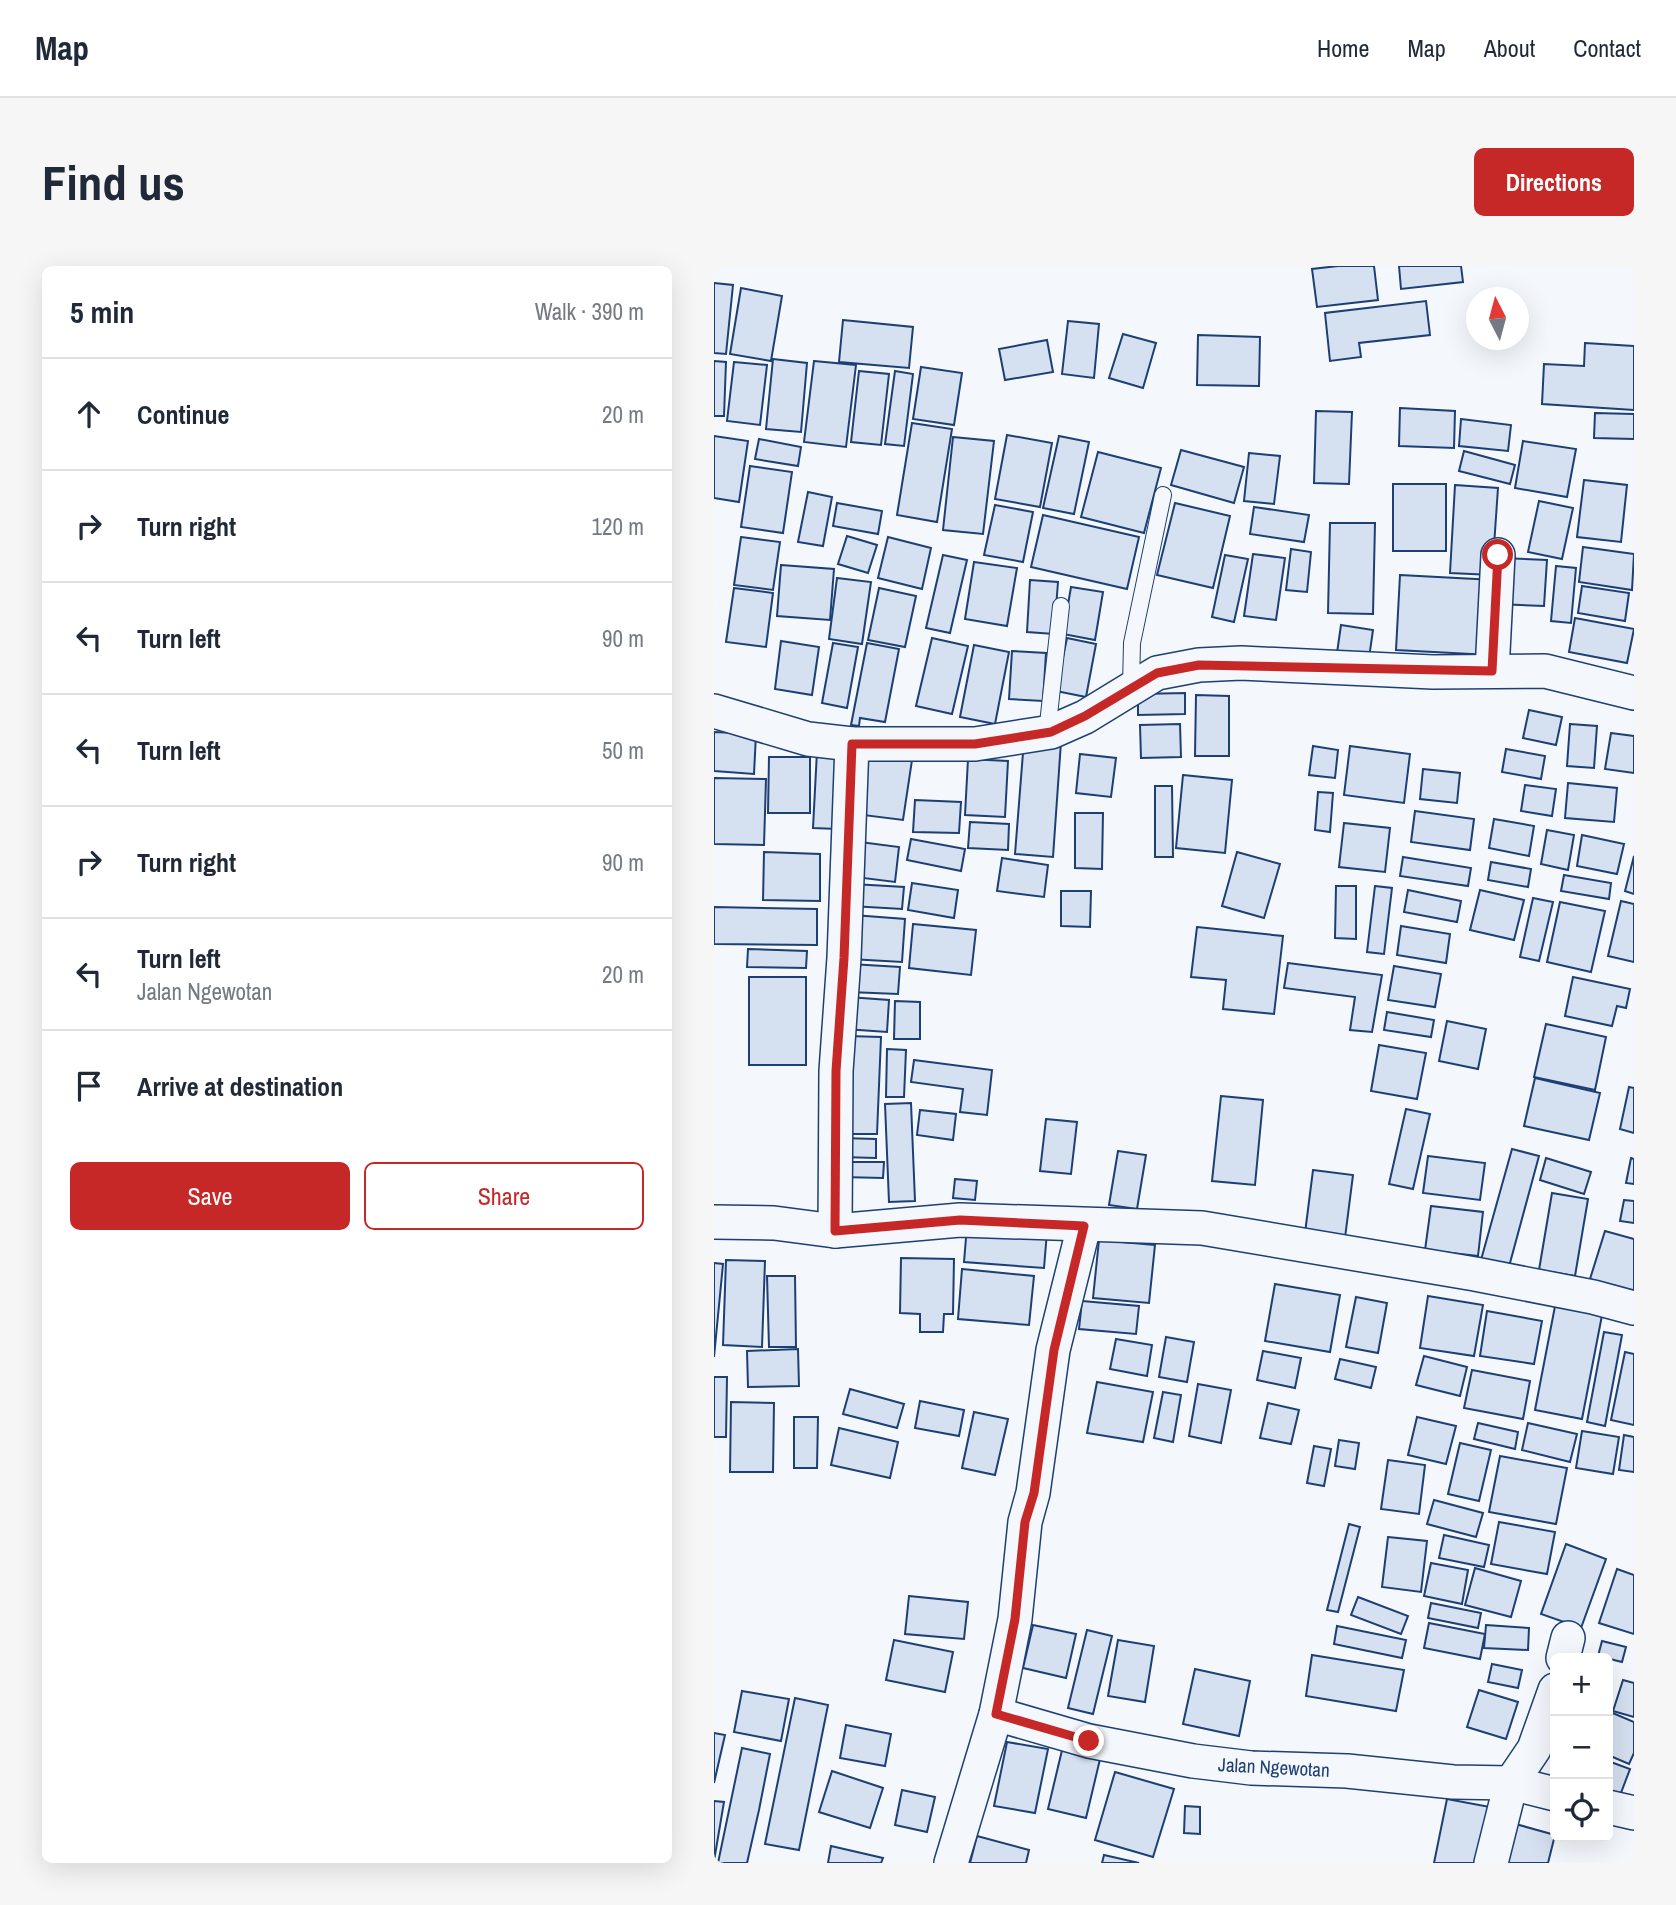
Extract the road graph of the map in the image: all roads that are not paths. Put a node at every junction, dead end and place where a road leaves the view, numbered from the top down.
1 (1163, 495) dead end
2 (1498, 555) dead end
3 (1062, 606) dead end
4 (1492, 671) junction
5 (1131, 686) junction
6 (1634, 693) edge
7 (714, 711) edge
8 (1046, 733) junction
9 (852, 744) junction
10 (714, 1222) edge
11 (1084, 1226) junction
12 (835, 1231) junction
13 (1634, 1308) edge
14 (1550, 1704) edge
15 (996, 1714) junction
16 (1511, 1783) junction
17 (1550, 1793) edge
18 (1613, 1808) edge
19 (1634, 1813) edge
20 (951, 1863) edge
21 (1491, 1863) edge

1 - 5 lane
2 - 4 street
3 - 8 lane
4 - 5 street
4 - 6 street
5 - 8 street
7 - 9 street
8 - 9 street
9 - 12 street
10 - 12 street
11 - 12 street
11 - 13 street
11 - 15 street
14 - 16 street
15 - 16 street, Jalan Ngewotan
15 - 20 street
16 - 17 street, Jalan Ngewotan
16 - 21 street
18 - 19 street

